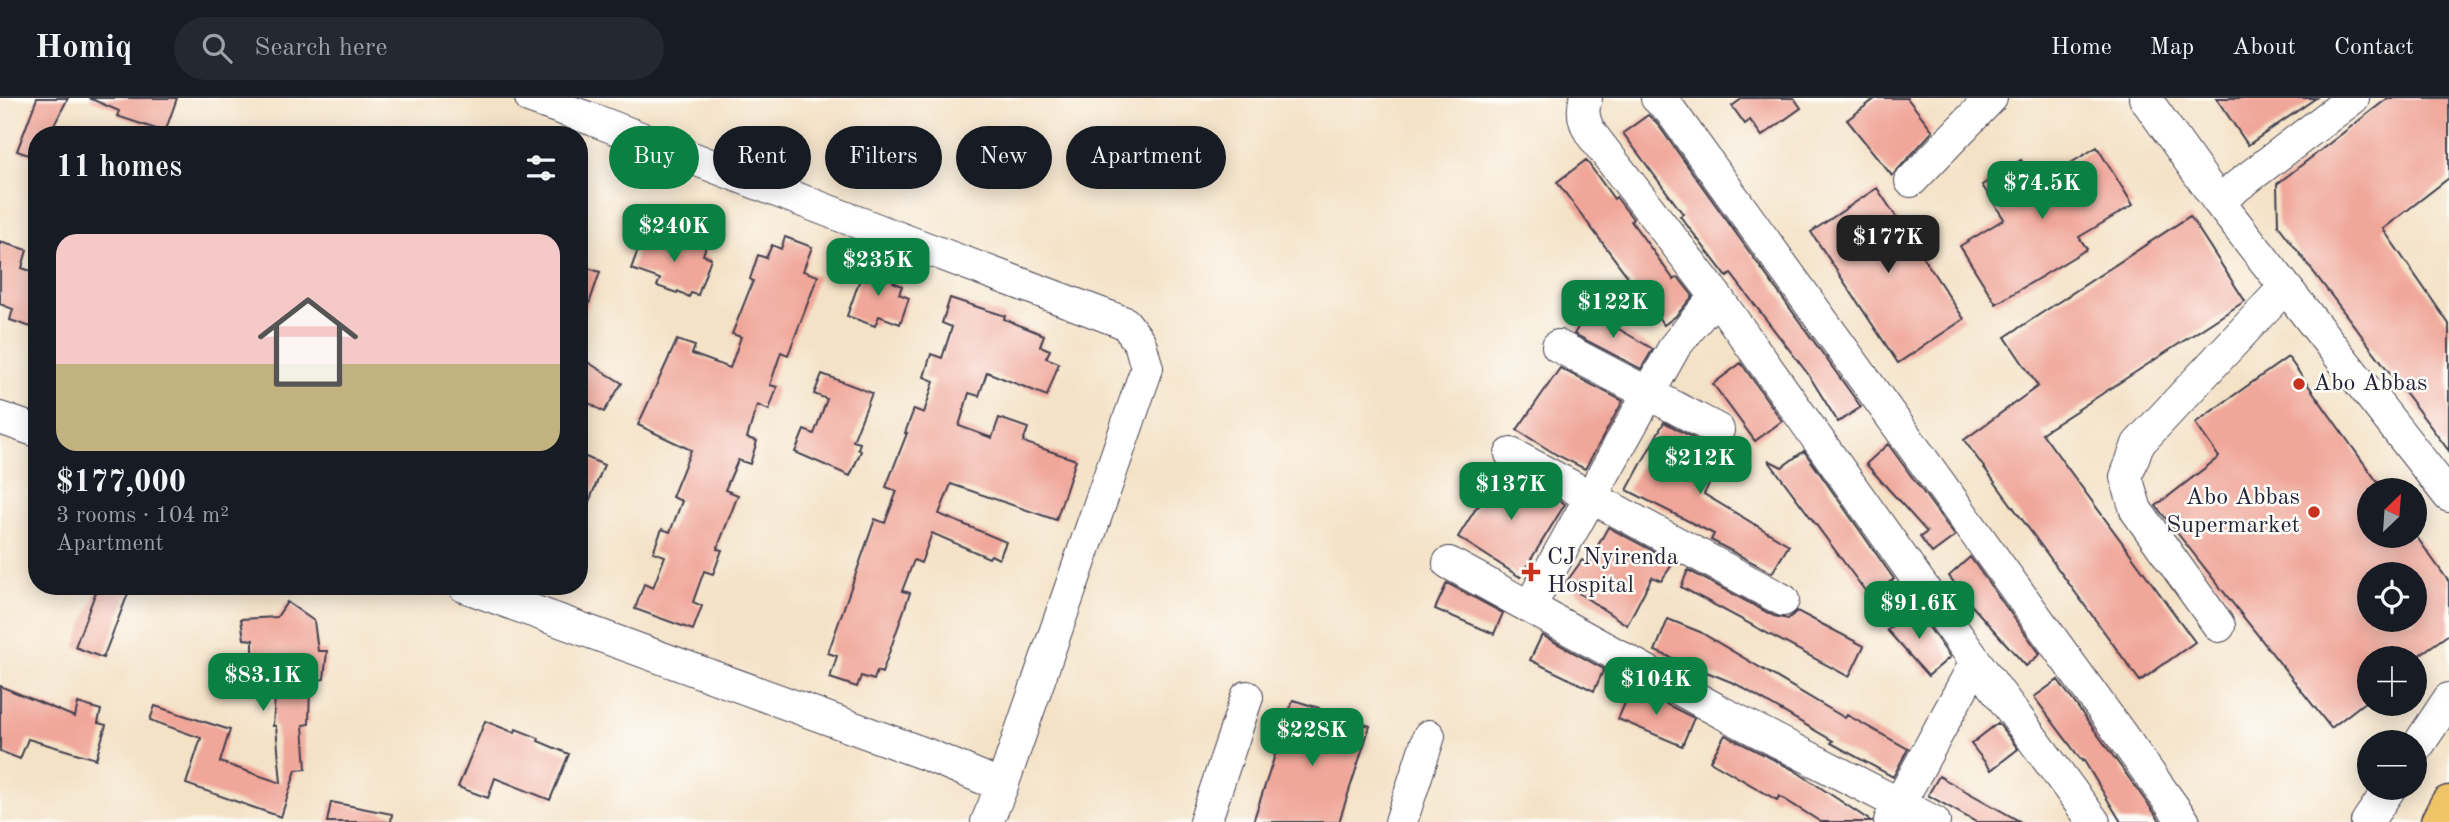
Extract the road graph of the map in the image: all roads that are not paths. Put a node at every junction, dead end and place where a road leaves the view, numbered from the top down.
1 (531, 98) edge
2 (1657, 98) edge
3 (1991, 98) edge
4 (2145, 98) edge
5 (2353, 98) edge
6 (1586, 111) edge
7 (1910, 181) dead end
8 (2218, 201) junction
9 (2285, 287) junction
10 (1716, 296) junction
11 (1558, 346) dead end
12 (1647, 393) junction
13 (0, 418) edge
14 (28, 428) edge
15 (1718, 430) dead end
16 (1511, 454) dead end
17 (1590, 496) junction
18 (2449, 496) edge
19 (1449, 563) dead end
20 (489, 595) edge
21 (1783, 600) dead end
22 (1530, 606) junction
23 (2219, 626) dead end
24 (1976, 662) junction
25 (1247, 697) dead end
26 (2449, 699) edge
27 (2427, 732) edge
28 (1429, 736) dead end
29 (1002, 786) junction
30 (2382, 800) edge
31 (2449, 805) edge
32 (1894, 813) edge
33 (987, 822) edge
34 (1205, 822) edge
35 (1401, 822) edge
36 (1934, 822) edge
37 (2094, 822) edge
38 (2184, 822) edge
39 (2367, 822) edge
40 (2440, 822) edge

1 - 29 street
2 - 38 street
3 - 7 street
4 - 8 street
5 - 8 street
6 - 10 street
8 - 9 street
9 - 18 street
9 - 23 street
10 - 12 street
10 - 24 street
11 - 12 street
12 - 15 street
12 - 17 street
13 - 14 street
16 - 17 street
17 - 21 street
17 - 22 street
19 - 22 street
20 - 29 street
22 - 32 street
24 - 32 street
24 - 37 street
25 - 34 street
26 - 27 street
28 - 35 street
29 - 33 street
30 - 39 street
31 - 40 main road
32 - 36 street

